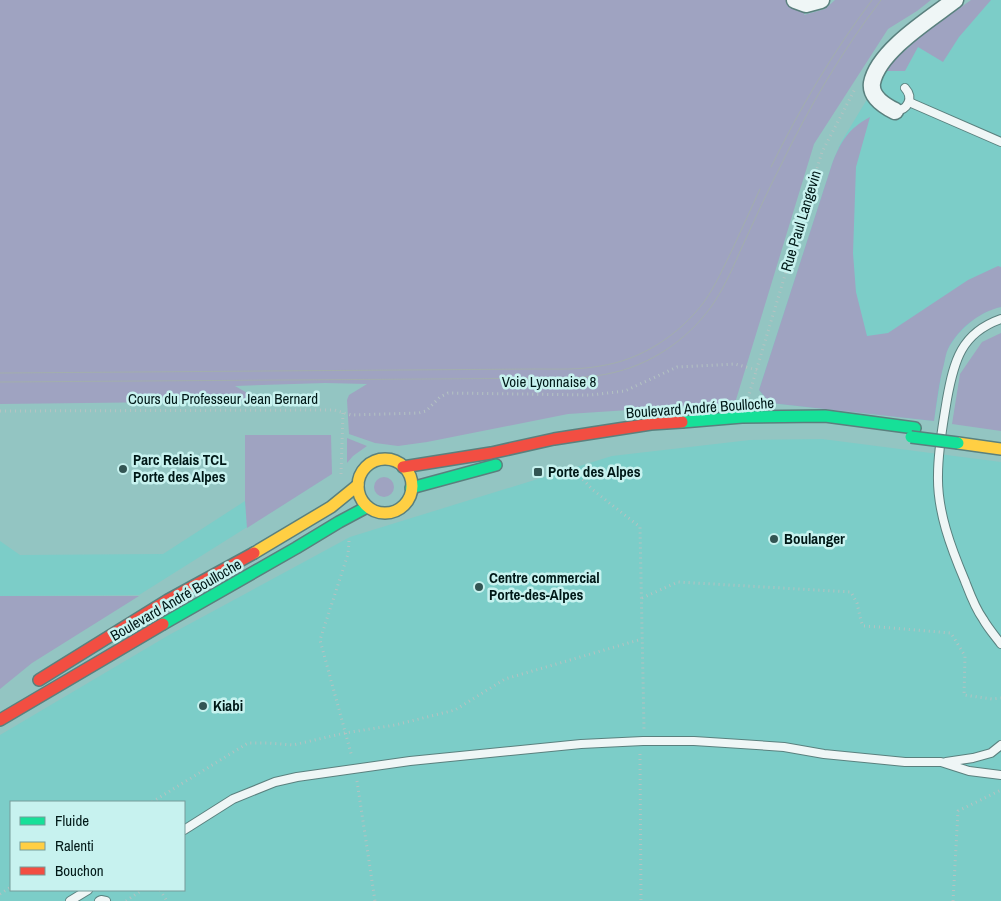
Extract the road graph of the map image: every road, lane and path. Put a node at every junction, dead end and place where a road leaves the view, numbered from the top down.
1 (795, 0) edge
2 (821, 0) edge
3 (955, 0) edge
4 (856, 86) dead end
5 (905, 88) dead end
6 (902, 107) junction
7 (1001, 142) edge
8 (1001, 319) edge
9 (757, 370) joint
10 (0, 411) edge
11 (343, 412) junction
12 (747, 428) dead end
13 (808, 428) dead end
14 (842, 430) dead end
15 (913, 432) junction
16 (960, 438) junction
17 (1001, 438) edge
18 (1001, 449) edge
19 (510, 461) dead end
20 (569, 465) dead end
21 (403, 467) junction
22 (341, 477) dead end
23 (358, 485) junction
24 (412, 488) junction
25 (367, 507) junction
26 (349, 541) dead end
27 (642, 598) junction
28 (642, 639) junction
29 (1001, 644) edge
30 (28, 686) dead end
31 (1001, 698) edge
32 (0, 720) edge
33 (345, 733) junction
34 (643, 740) junction
35 (1001, 745) edge
36 (941, 762) junction
37 (355, 769) junction
38 (1001, 775) edge
39 (1001, 790) edge
40 (154, 801) edge
41 (185, 829) edge
42 (86, 891) edge
43 (141, 891) edge
44 (70, 901) edge
45 (99, 901) edge
46 (106, 901) edge
47 (126, 901) edge
48 (375, 901) edge
49 (641, 901) edge
50 (953, 901) edge

1 - 2 street
3 - 6 street
4 - 9 path, Rue Paul Langevin
5 - 6 lane
6 - 7 lane
8 - 29 lane
9 - 11 path, Voie Lyonnaise 8
10 - 11 path, Cours du Professeur Jean Bernard
11 - 22 path
12 - 13 main road, Boulevard André Boulloche
14 - 15 main road, Boulevard André Boulloche
15 - 16 main road, Boulevard André Boulloche
15 - 21 main road, Boulevard André Boulloche
16 - 17 main road, Boulevard André Boulloche
16 - 18 main road, Boulevard André Boulloche
19 - 24 main road
20 - 27 path
21 - 23 main road, Boulevard André Boulloche
21 - 24 main road
23 - 25 main road
23 - 30 main road, Boulevard André Boulloche
24 - 25 main road
25 - 32 main road, Boulevard André Boulloche
26 - 33 path
27 - 28 path
27 - 31 path
28 - 33 path
28 - 34 path
33 - 37 path
33 - 40 path
34 - 36 lane
34 - 37 lane
34 - 49 path
35 - 36 lane
36 - 38 lane
37 - 41 lane
37 - 48 path
39 - 50 path
42 - 44 lane
43 - 47 path
45 - 46 lane

